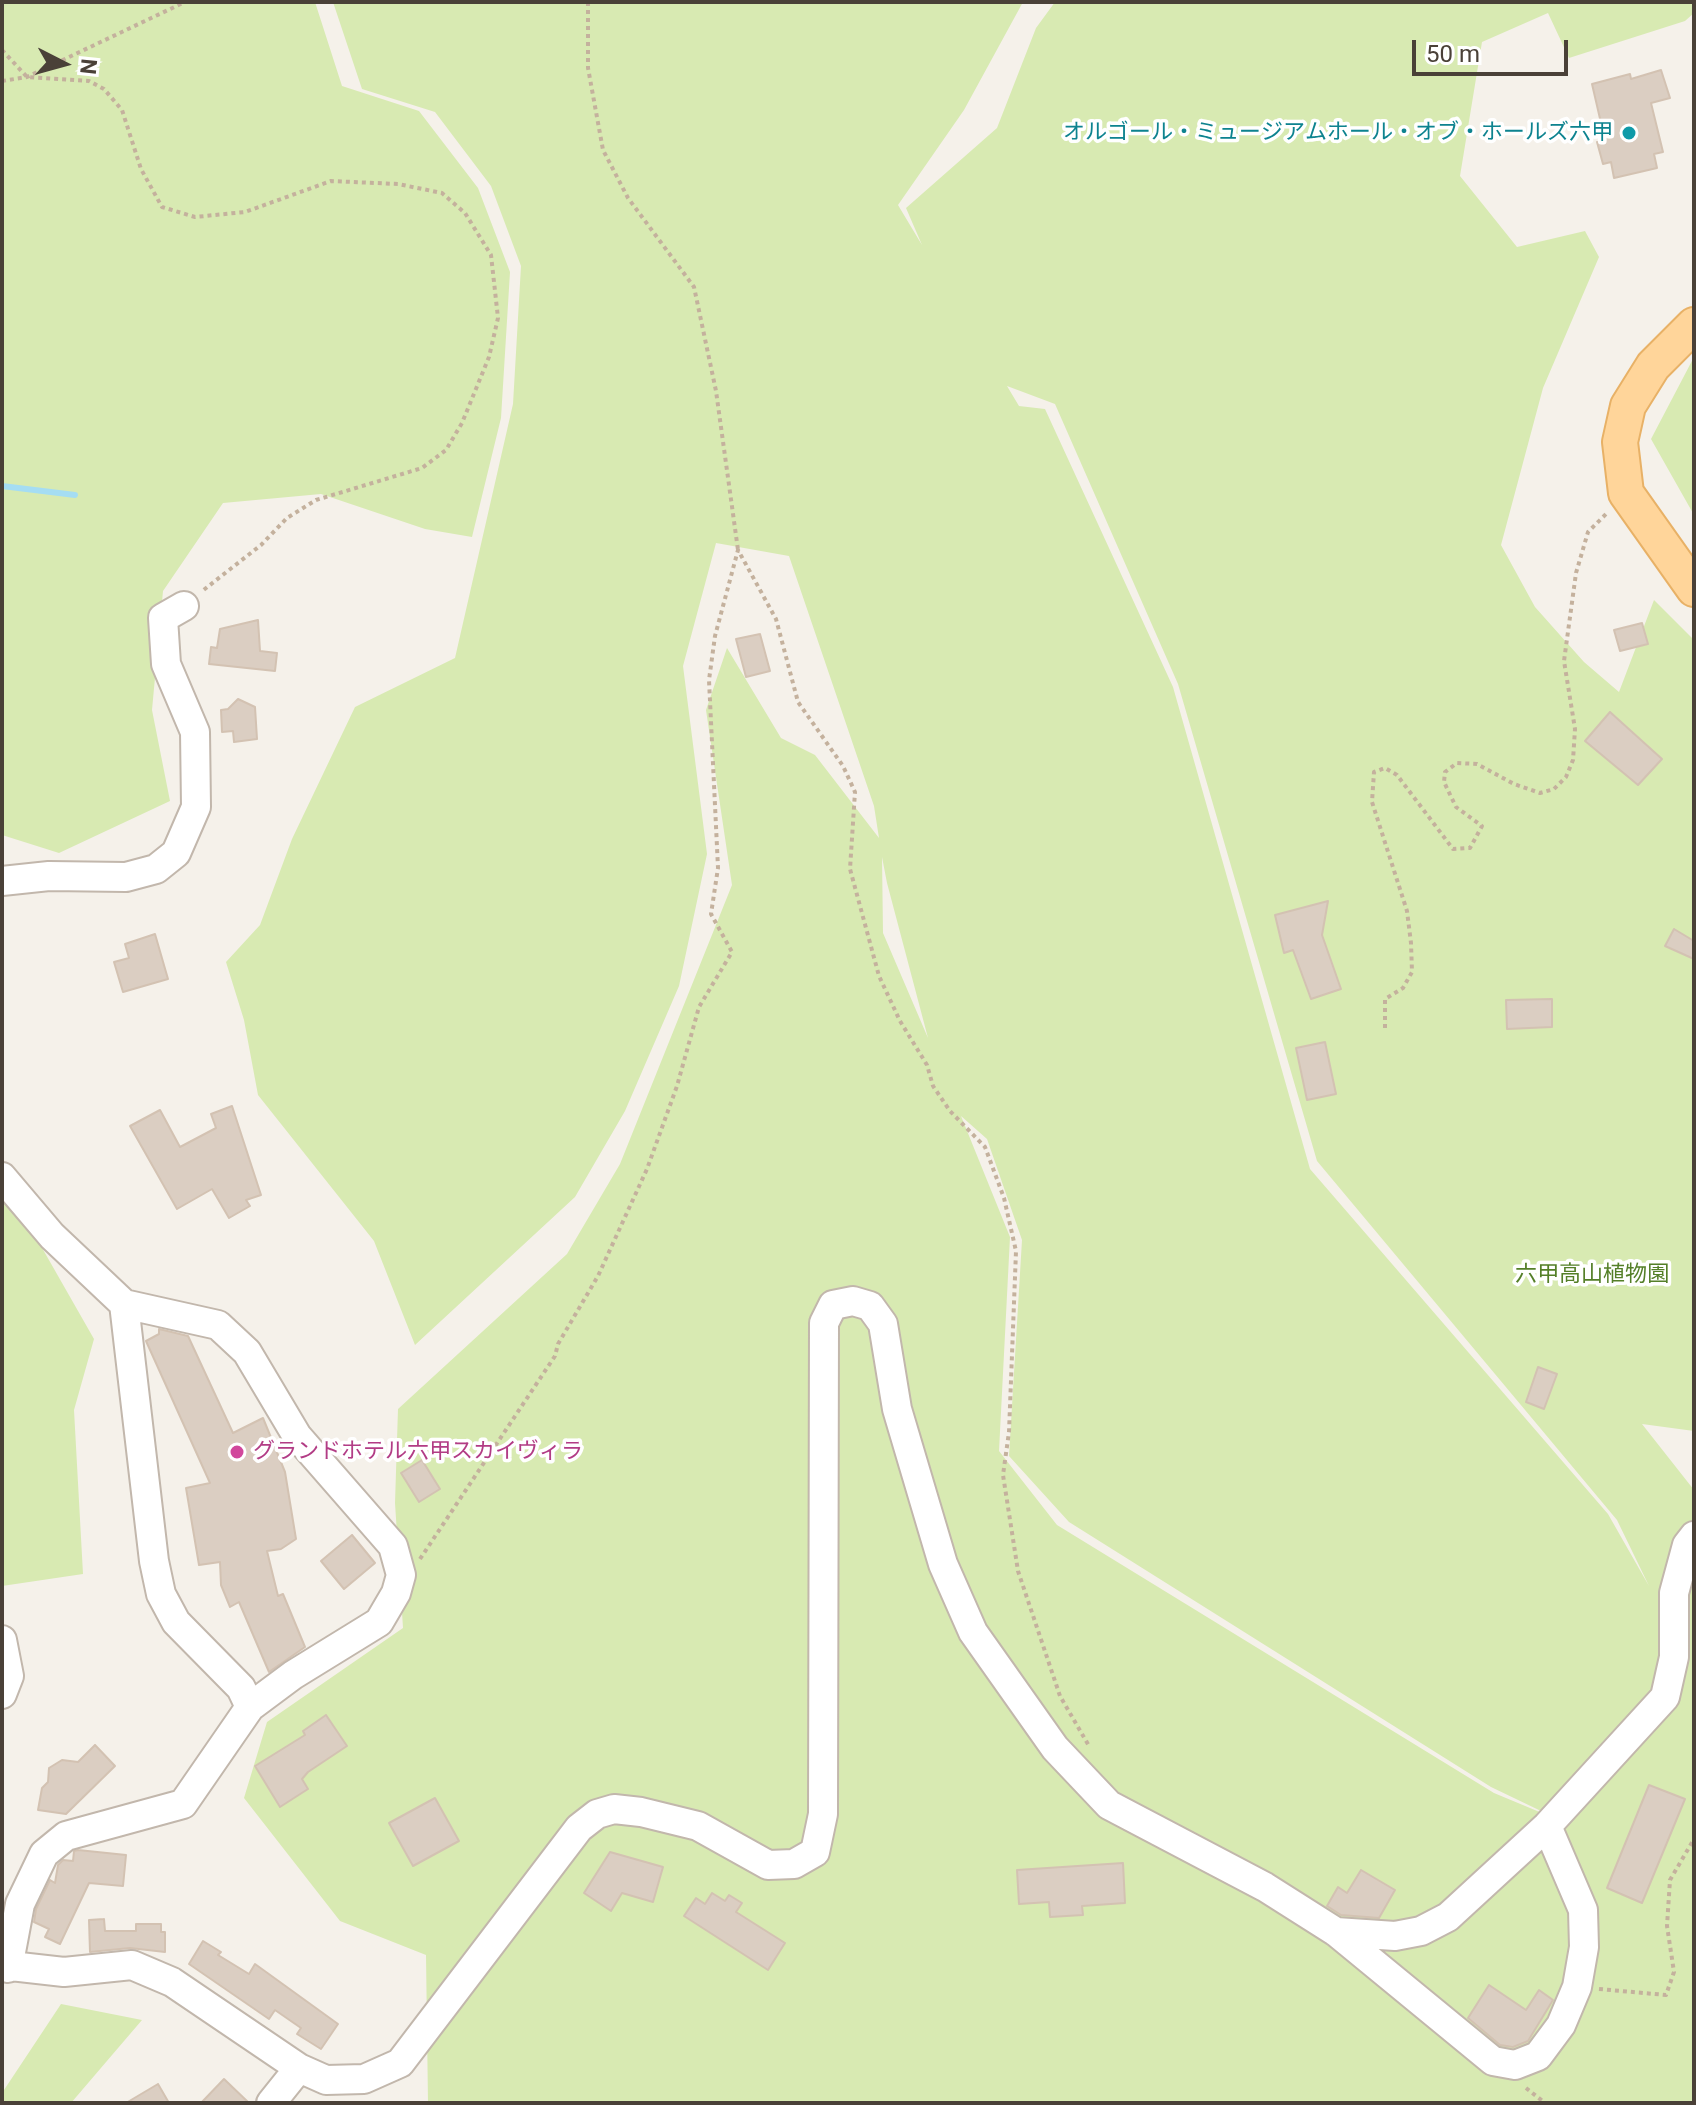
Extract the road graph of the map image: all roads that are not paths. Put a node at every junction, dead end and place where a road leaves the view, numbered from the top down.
1 (1694, 325) edge
2 (1694, 589) edge
3 (184, 606) road end
4 (2, 881) edge
5 (2, 1177) edge
6 (124, 1304) junction
7 (1694, 1536) edge
8 (2, 1640) edge
9 (2, 1694) edge
10 (250, 1707) junction
11 (1547, 1826) junction
12 (1336, 1932) junction
13 (5, 1966) edge
14 (299, 2068) junction
15 (271, 2103) edge

1 - 2 main road
3 - 4 street
5 - 6 street
6 - 10 street
6 - 10 street
7 - 11 street
8 - 9 street
10 - 13 street
11 - 12 street
11 - 12 street
12 - 14 street
13 - 14 street
14 - 15 street

